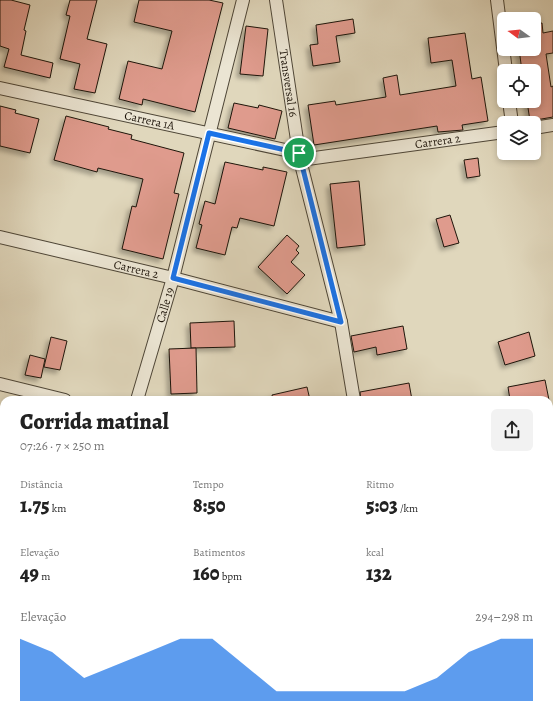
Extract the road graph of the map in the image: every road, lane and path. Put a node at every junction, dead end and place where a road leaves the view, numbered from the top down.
1 (243, 0) edge
2 (497, 0) edge
3 (274, 1) edge
4 (505, 64) edge
5 (0, 88) edge
6 (553, 125) edge
7 (541, 127) edge
8 (209, 133) junction
9 (497, 133) edge
10 (299, 157) junction
11 (0, 237) edge
12 (173, 278) junction
13 (341, 322) junction
14 (0, 384) edge
15 (49, 396) edge
16 (138, 396) edge
17 (353, 396) edge

1 - 8 street, Calle 19
2 - 4 street
3 - 10 street, Transversal 16
5 - 8 street, Carrera 1A
6 - 7 street
8 - 10 street, Carrera 1A
8 - 12 street, Calle 19
9 - 10 street, Carrera 2
10 - 13 street, Transversal 16
11 - 12 street, Carrera 2
12 - 13 street, Carrera 2
12 - 16 street, Calle 19
13 - 17 street, Transversal 16
14 - 15 street

